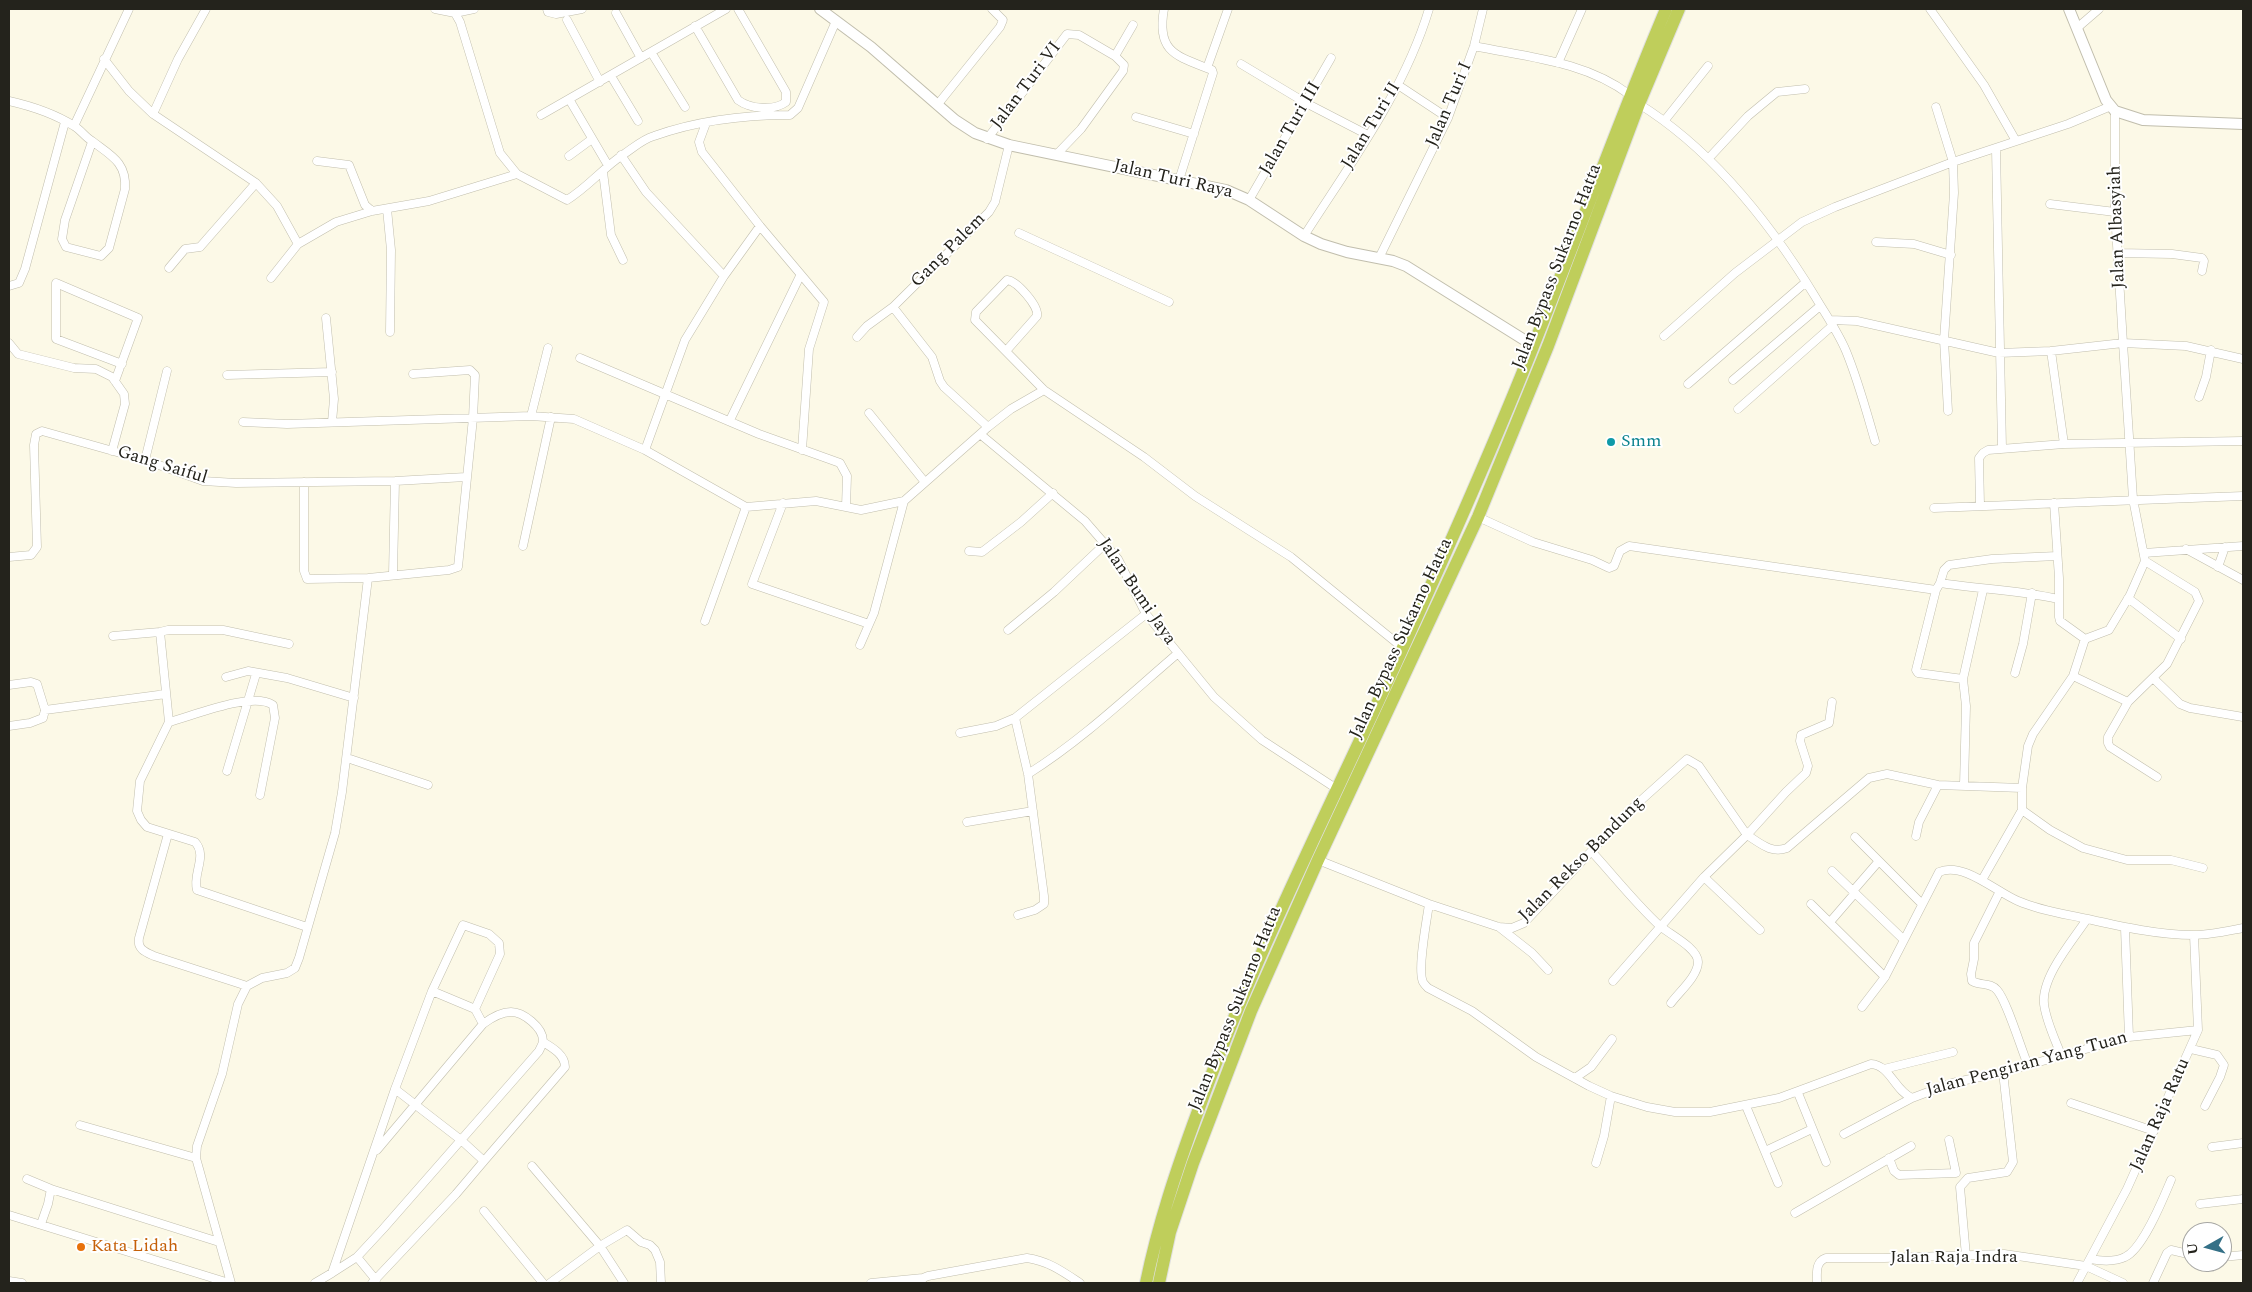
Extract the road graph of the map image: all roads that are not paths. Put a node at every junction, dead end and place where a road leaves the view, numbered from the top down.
1 (129, 9) edge
2 (206, 9) edge
3 (436, 9) edge
4 (474, 9) edge
5 (546, 9) edge
6 (582, 9) edge
7 (726, 9) edge
8 (738, 9) edge
9 (820, 9) edge
10 (992, 9) edge
11 (1164, 9) edge
12 (1228, 9) edge
13 (1428, 9) edge
14 (1483, 9) edge
15 (1582, 9) edge
16 (1666, 9) edge
17 (1679, 9) edge
18 (1930, 9) edge
19 (2069, 9) edge
20 (2099, 9) edge
21 (455, 13) junction
22 (616, 13) dead end
23 (567, 20) dead end
24 (836, 21) junction
25 (1133, 24) dead end
26 (695, 26) junction
27 (2077, 28) junction
28 (1474, 46) junction
29 (651, 52) junction
30 (1115, 56) junction
31 (641, 58) junction
32 (1331, 58) dead end
33 (104, 59) junction
34 (1558, 63) junction
35 (1241, 64) dead end
36 (1708, 66) dead end
37 (1207, 68) junction
38 (611, 76) junction
39 (600, 82) junction
40 (1398, 85) junction
41 (1805, 89) dead end
42 (1630, 94) junction
43 (570, 100) junction
44 (9, 101) edge
45 (938, 104) junction
46 (1306, 104) junction
47 (1639, 104) junction
48 (685, 107) dead end
49 (1936, 107) dead end
50 (2113, 108) junction
51 (154, 114) junction
52 (541, 115) dead end
53 (1136, 117) dead end
54 (1448, 118) junction
55 (1665, 120) junction
56 (638, 121) dead end
57 (65, 122) junction
58 (706, 123) junction
59 (2243, 124) edge
60 (74, 126) junction
61 (1194, 134) junction
62 (1368, 135) junction
63 (592, 139) junction
64 (987, 139) junction
65 (2016, 141) junction
66 (92, 142) junction
67 (1009, 145) junction
68 (1996, 149) junction
69 (1057, 154) junction
70 (622, 155) junction
71 (570, 156) dead end
72 (1709, 158) junction
73 (317, 161) dead end
74 (606, 162) dead end
75 (1952, 162) junction
76 (603, 172) junction
77 (517, 174) junction
78 (1179, 180) junction
79 (256, 183) junction
80 (1249, 200) junction
81 (2050, 204) dead end
82 (387, 208) junction
83 (372, 211) junction
84 (2115, 212) junction
85 (760, 226) junction
86 (1019, 232) dead end
87 (1304, 236) junction
88 (1777, 239) junction
89 (1876, 242) dead end
90 (298, 244) junction
91 (2118, 253) junction
92 (1951, 254) junction
93 (1379, 258) junction
94 (622, 260) dead end
95 (170, 268) dead end
96 (2202, 271) dead end
97 (724, 276) junction
98 (800, 276) junction
99 (271, 278) dead end
100 (1806, 282) junction
101 (9, 286) edge
102 (1169, 302) dead end
103 (1820, 306) junction
104 (893, 307) junction
105 (326, 318) dead end
106 (1831, 323) junction
107 (390, 332) dead end
108 (1664, 336) dead end
109 (857, 337) dead end
110 (1944, 340) junction
111 (9, 343) edge
112 (2123, 343) junction
113 (1534, 346) junction
114 (548, 348) dead end
115 (2211, 350) junction
116 (1006, 351) junction
117 (2051, 351) junction
118 (1999, 353) junction
119 (580, 358) dead end
120 (2243, 359) edge
121 (122, 364) junction
122 (167, 371) dead end
123 (332, 372) junction
124 (227, 374) dead end
125 (413, 374) dead end
126 (1733, 380) dead end
127 (115, 381) junction
128 (1688, 384) dead end
129 (1044, 390) junction
130 (664, 393) junction
131 (2199, 397) dead end
132 (1738, 409) dead end
133 (1948, 411) dead end
134 (869, 413) dead end
135 (531, 416) junction
136 (552, 417) junction
137 (473, 418) junction
138 (730, 420) junction
139 (243, 422) dead end
140 (332, 422) junction
141 (988, 427) junction
142 (980, 434) junction
143 (1875, 441) dead end
144 (2243, 441) edge
145 (2130, 443) junction
146 (2064, 444) junction
147 (2002, 448) junction
148 (645, 450) junction
149 (802, 450) junction
150 (112, 452) junction
151 (144, 460) junction
152 (466, 477) junction
153 (395, 481) junction
154 (924, 481) junction
155 (304, 482) junction
156 (1053, 493) junction
157 (2243, 496) edge
158 (2134, 499) junction
159 (904, 500) junction
160 (2054, 503) junction
161 (783, 504) junction
162 (1980, 505) junction
163 (746, 507) junction
164 (846, 507) junction
165 (1934, 508) dead end
166 (1478, 517) junction
167 (1106, 544) junction
168 (523, 546) dead end
169 (2243, 546) edge
170 (2225, 547) junction
171 (2185, 548) junction
172 (969, 551) dead end
173 (2057, 556) junction
174 (9, 557) edge
175 (2144, 557) junction
176 (2218, 567) junction
177 (393, 574) junction
178 (368, 578) junction
179 (2243, 580) edge
180 (1938, 586) junction
181 (1983, 590) junction
182 (2032, 593) junction
183 (2128, 598) junction
184 (2058, 599) junction
185 (1146, 614) junction
186 (706, 621) dead end
187 (869, 624) junction
188 (1008, 630) dead end
189 (160, 632) junction
190 (113, 636) dead end
191 (2085, 639) junction
192 (2181, 639) junction
193 (289, 644) dead end
194 (860, 645) dead end
195 (1403, 648) junction
196 (1177, 654) junction
197 (2015, 673) dead end
198 (256, 674) junction
199 (2073, 676) junction
200 (226, 677) dead end
201 (2153, 678) junction
202 (1963, 679) junction
203 (9, 686) edge
204 (166, 694) junction
205 (354, 698) junction
206 (247, 700) junction
207 (1832, 702) dead end
208 (2128, 702) junction
209 (45, 710) junction
210 (2243, 717) edge
211 (1015, 718) junction
212 (170, 722) junction
213 (9, 726) edge
214 (960, 733) dead end
215 (347, 758) junction
216 (227, 772) dead end
217 (1028, 774) junction
218 (2157, 777) dead end
219 (428, 785) dead end
220 (1938, 785) junction
221 (1964, 785) junction
222 (2022, 788) junction
223 (1337, 789) junction
224 (260, 795) dead end
225 (2022, 810) junction
226 (1033, 811) junction
227 (967, 822) dead end
228 (168, 834) junction
229 (1747, 835) junction
230 (1916, 836) dead end
231 (1855, 837) dead end
232 (1592, 852) junction
233 (1318, 860) junction
234 (1879, 861) junction
235 (2202, 868) dead end
236 (1832, 870) dead end
237 (1704, 876) junction
238 (1982, 880) junction
239 (2000, 891) junction
240 (1854, 892) junction
241 (1429, 904) junction
242 (1811, 904) dead end
243 (1922, 904) junction
244 (1018, 915) dead end
245 (2087, 919) junction
246 (1830, 922) junction
247 (1660, 926) junction
248 (308, 927) junction
249 (1499, 927) junction
250 (2125, 928) junction
251 (2243, 928) edge
252 (1760, 930) dead end
253 (2194, 935) junction
254 (1904, 940) junction
255 (1548, 970) dead end
256 (1885, 977) junction
257 (1614, 981) dead end
258 (247, 986) junction
259 (432, 991) junction
260 (1671, 1003) dead end
261 (1862, 1007) dead end
262 (475, 1009) junction
263 (482, 1024) junction
264 (2198, 1030) junction
265 (2129, 1037) junction
266 (1612, 1039) dead end
267 (543, 1042) junction
268 (2191, 1049) junction
269 (1953, 1052) dead end
270 (2061, 1055) junction
271 (2028, 1065) junction
272 (1884, 1069) junction
273 (2003, 1072) junction
274 (1575, 1078) junction
275 (395, 1089) junction
276 (1798, 1093) junction
277 (1611, 1096) junction
278 (1912, 1098) junction
279 (2071, 1103) dead end
280 (416, 1104) junction
281 (1746, 1106) junction
282 (2205, 1106) dead end
283 (80, 1124) dead end
284 (1812, 1129) junction
285 (2154, 1131) junction
286 (1844, 1134) dead end
287 (461, 1140) junction
288 (1949, 1140) dead end
289 (2243, 1143) edge
290 (1911, 1146) dead end
291 (2212, 1147) dead end
292 (1765, 1151) junction
293 (374, 1154) junction
294 (196, 1158) junction
295 (1889, 1158) junction
296 (484, 1161) junction
297 (1826, 1162) dead end
298 (1596, 1163) dead end
299 (532, 1166) dead end
300 (1956, 1173) junction
301 (27, 1179) dead end
302 (1966, 1180) junction
303 (2171, 1180) dead end
304 (1778, 1183) dead end
305 (51, 1189) junction
306 (2243, 1199) edge
307 (2200, 1204) dead end
308 (484, 1211) dead end
309 (1795, 1213) dead end
310 (9, 1214) edge
311 (41, 1224) junction
312 (218, 1242) junction
313 (600, 1246) junction
314 (2182, 1253) edge
315 (1966, 1256) junction
316 (357, 1257) junction
317 (2088, 1263) junction
318 (332, 1273) junction
319 (9, 1280) edge
320 (922, 1281) edge
321 (374, 1282) edge
322 (22, 1283) edge
323 (230, 1283) edge
324 (315, 1283) edge
325 (543, 1283) edge
326 (550, 1283) edge
327 (624, 1283) edge
328 (661, 1283) edge
329 (871, 1283) edge
330 (1080, 1283) edge
331 (1146, 1283) edge
332 (1159, 1283) edge
333 (1817, 1283) edge
334 (2077, 1283) edge
335 (2123, 1283) edge
336 (2153, 1283) edge

1 - 33 street
2 - 51 street
3 - 21 street
4 - 21 street
5 - 6 street
7 - 26 street
8 - 26 street
9 - 24 street, Jalan Turi Raya
10 - 45 street
11 - 37 street
12 - 37 street
13 - 40 street, Jalan Turi II
14 - 28 street
15 - 34 street
16 - 42 highway, Jalan Bypass Sukarno Hatta
17 - 47 highway, Jalan Bypass Sukarno Hatta
18 - 65 street
19 - 27 street
20 - 27 street
21 - 77 street
22 - 31 street
23 - 39 street
24 - 45 street, Jalan Turi Raya
24 - 58 street
25 - 30 street
26 - 29 street
27 - 50 street
28 - 34 street, Jalan Turi I
28 - 54 street, Jalan Turi I
29 - 31 street
29 - 48 street
30 - 64 street, Jalan Turi VI
30 - 69 street
31 - 38 street
32 - 46 street, Jalan Turi III
33 - 51 street
33 - 60 street
34 - 42 street, Jalan Turi I
35 - 46 street
36 - 55 street
37 - 61 street
38 - 39 street
38 - 56 street
39 - 43 street
40 - 54 street
40 - 62 street, Jalan Turi II
41 - 72 street
42 - 113 highway, Jalan Bypass Sukarno Hatta
43 - 52 street
43 - 63 street
44 - 57 street
45 - 64 street, Jalan Turi Raya
46 - 62 street
46 - 80 street, Jalan Turi III
47 - 55 street
47 - 166 highway, Jalan Bypass Sukarno Hatta
49 - 75 street
50 - 59 street
50 - 65 street
50 - 84 street, Jalan Albasyiah
51 - 79 street
53 - 61 street
54 - 93 street, Jalan Turi I
55 - 72 street
57 - 60 street
57 - 101 street
58 - 70 street
58 - 85 street
60 - 66 street
61 - 78 street
62 - 87 street, Jalan Turi II
63 - 71 street
63 - 74 street
64 - 67 street, Jalan Turi Raya
65 - 68 street
66 - 66 street
67 - 69 street, Jalan Turi Raya
67 - 104 street, Gang Palem
68 - 75 street
68 - 118 street
69 - 78 street, Jalan Turi Raya
70 - 76 street
70 - 97 street
72 - 88 street
73 - 83 street
75 - 88 street
75 - 92 street
76 - 77 street
76 - 94 street
77 - 82 street
78 - 80 street, Jalan Turi Raya
79 - 90 street
79 - 95 street
80 - 87 street, Jalan Turi Raya
81 - 84 street
82 - 83 street
82 - 107 street
83 - 90 street
84 - 91 street, Jalan Albasyiah
85 - 97 street
85 - 98 street
86 - 102 street
87 - 93 street, Jalan Turi Raya
88 - 100 street
88 - 108 street
89 - 92 street
90 - 99 street
91 - 96 street
91 - 112 street, Jalan Albasyiah
92 - 110 street
93 - 113 street, Jalan Turi Raya
97 - 130 street
98 - 138 street
98 - 149 street
100 - 103 street
100 - 128 street
103 - 106 street
103 - 126 street
104 - 109 street, Gang Palem
104 - 141 street
105 - 123 street
106 - 110 street
106 - 132 street
106 - 143 street
110 - 118 street
110 - 133 street
111 - 127 street
112 - 115 street
112 - 117 street
112 - 145 street, Jalan Albasyiah
113 - 195 highway, Jalan Bypass Sukarno Hatta
114 - 135 street
115 - 120 street
115 - 131 street
116 - 116 street
116 - 129 street
117 - 118 street
117 - 146 street
118 - 147 street
119 - 130 street
121 - 121 street
121 - 127 street
122 - 151 street
123 - 124 street
123 - 140 street
125 - 137 street
127 - 150 street
129 - 141 street
129 - 195 street
130 - 138 street
130 - 148 street
134 - 154 street
135 - 136 street
135 - 137 street
136 - 148 street
136 - 168 street
137 - 140 street
137 - 152 street
138 - 149 street
139 - 140 street
141 - 142 street
142 - 154 street
142 - 156 street, Jalan Bumi Jaya
144 - 145 street
145 - 146 street
145 - 158 street, Jalan Albasyiah
146 - 147 street
147 - 162 street
148 - 163 street
149 - 164 street
150 - 151 street, Gang Saiful
150 - 174 street, Gang Saiful
151 - 155 street, Gang Saiful
152 - 153 street, Gang Saiful
152 - 177 street
153 - 155 street, Gang Saiful
153 - 177 street
154 - 159 street
155 - 178 street
156 - 167 street, Jalan Bumi Jaya
156 - 172 street
157 - 158 street
158 - 160 street
158 - 175 street, Jalan Albasyiah
159 - 164 street
159 - 187 street
160 - 162 street
160 - 173 street
161 - 163 street
161 - 164 street
161 - 187 street
162 - 165 street
163 - 186 street
166 - 180 street
166 - 233 highway, Jalan Bypass Sukarno Hatta
167 - 185 street, Jalan Bumi Jaya
167 - 188 street
169 - 170 street
170 - 171 street
170 - 176 street
171 - 175 street
171 - 176 street
173 - 180 street
173 - 184 street
175 - 183 street
175 - 192 street
176 - 179 street
177 - 178 street
178 - 205 street
180 - 181 street
180 - 202 street
181 - 182 street
181 - 202 street
182 - 184 street
182 - 197 street
183 - 191 street
183 - 192 street
184 - 191 street
185 - 196 street, Jalan Bumi Jaya
185 - 211 street
187 - 194 street
189 - 190 street
189 - 193 street
189 - 204 street
191 - 199 street
192 - 201 street
195 - 223 highway, Jalan Bypass Sukarno Hatta
196 - 217 street
196 - 223 street, Jalan Bumi Jaya
198 - 200 street
198 - 205 street
198 - 206 street
199 - 208 street
199 - 222 street
201 - 208 street
201 - 210 street
202 - 221 street
203 - 209 street
204 - 209 street
204 - 212 street
205 - 215 street
206 - 212 street
206 - 216 street
206 - 224 street
207 - 229 street
208 - 218 street
209 - 213 street
211 - 214 street
211 - 217 street
212 - 228 street
215 - 219 street
215 - 248 street
217 - 226 street
220 - 221 street
220 - 229 street
220 - 230 street
221 - 222 street
222 - 225 street
223 - 331 highway, Jalan Bypass Sukarno Hatta
225 - 235 street
225 - 238 street
226 - 227 street
226 - 244 street
228 - 248 street
228 - 258 street
229 - 232 street, Jalan Rekso Bandung
229 - 237 street
231 - 234 street
232 - 247 street
232 - 249 street, Jalan Rekso Bandung
233 - 241 street, Jalan Rekso Bandung
233 - 332 highway, Jalan Bypass Sukarno Hatta
234 - 240 street
234 - 243 street
236 - 240 street
237 - 247 street
237 - 252 street
238 - 239 street
238 - 243 street
239 - 245 street
239 - 271 street
240 - 246 street
240 - 254 street
241 - 249 street, Jalan Rekso Bandung
241 - 274 street
242 - 246 street
243 - 254 street
245 - 250 street
245 - 270 street
246 - 256 street
247 - 257 street
247 - 260 street
248 - 258 street
249 - 255 street
250 - 253 street
250 - 265 street
251 - 253 street
253 - 264 street, Jalan Raja Ratu
254 - 256 street
256 - 261 street
258 - 294 street
259 - 262 street
259 - 262 street
259 - 275 street
262 - 263 street
263 - 267 street
263 - 280 street
264 - 265 street, Jalan Pengiran Yang Tuan
264 - 268 street, Jalan Raja Ratu
265 - 270 street, Jalan Pengiran Yang Tuan
266 - 274 street
267 - 287 street
267 - 296 street
268 - 282 street
268 - 285 street, Jalan Raja Ratu
269 - 272 street
270 - 271 street, Jalan Pengiran Yang Tuan
271 - 273 street, Jalan Pengiran Yang Tuan
272 - 276 street
272 - 278 street, Jalan Pengiran Yang Tuan
273 - 278 street, Jalan Pengiran Yang Tuan
273 - 302 street
274 - 277 street
275 - 280 street
275 - 293 street
276 - 281 street
276 - 284 street
277 - 281 street
277 - 298 street
278 - 286 street
279 - 285 street
280 - 287 street
280 - 293 street
281 - 292 street
283 - 294 street
284 - 292 street
284 - 297 street
285 - 317 street, Jalan Raja Ratu
287 - 296 street
287 - 316 street
288 - 300 street
289 - 291 street
290 - 295 street
292 - 304 street
293 - 318 street
294 - 312 street
295 - 300 street
295 - 309 street
296 - 321 street
299 - 313 street
300 - 302 street
301 - 305 street
302 - 315 street
303 - 317 street
305 - 311 street
305 - 312 street
306 - 307 street
308 - 325 street
310 - 311 street
311 - 323 street
312 - 323 street
313 - 326 street
313 - 327 street
313 - 328 street
314 - 336 street
315 - 317 street, Jalan Raja Indra
315 - 333 street, Jalan Raja Indra
316 - 318 street
316 - 321 street
317 - 334 street, Jalan Raja Ratu
317 - 335 street, Jalan Raja Indra
318 - 324 street
319 - 322 street
320 - 329 street
320 - 330 street

